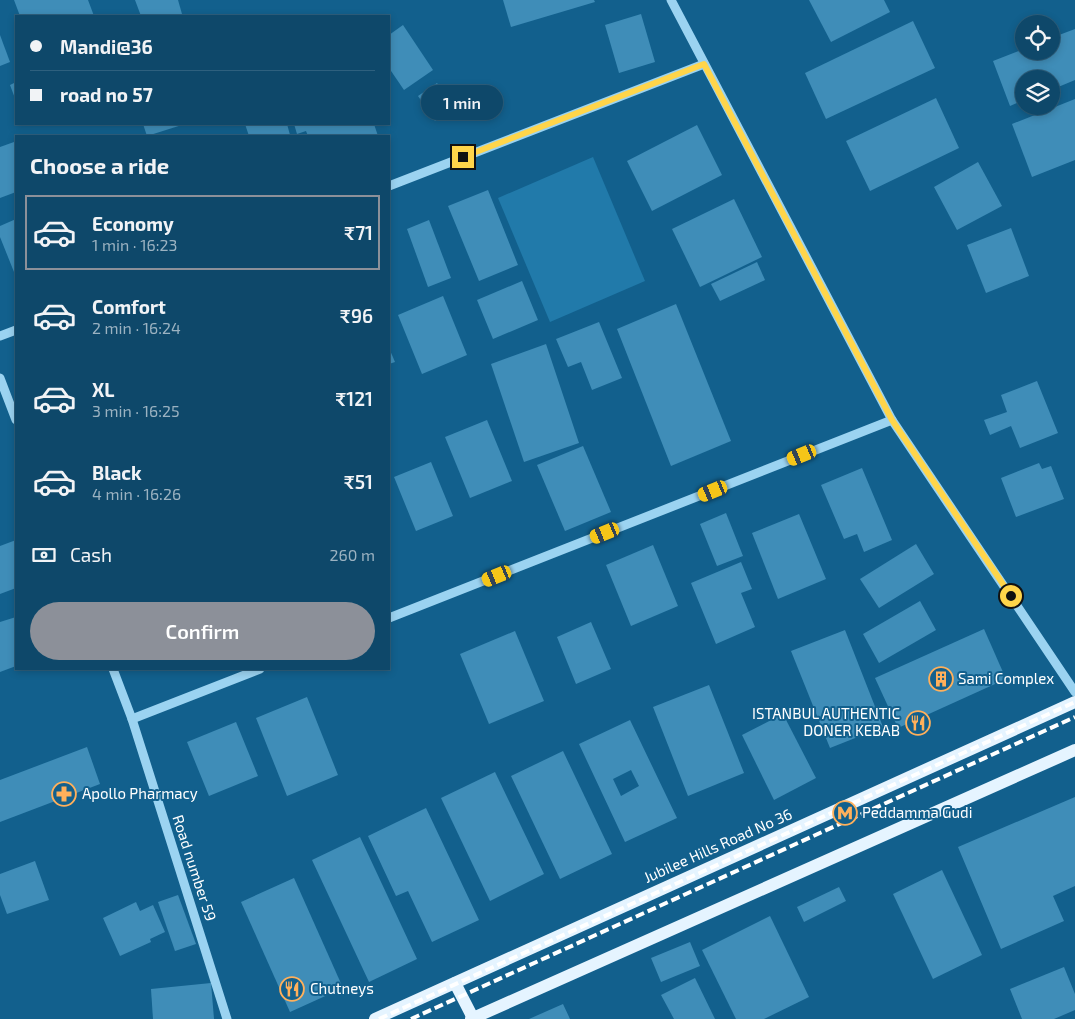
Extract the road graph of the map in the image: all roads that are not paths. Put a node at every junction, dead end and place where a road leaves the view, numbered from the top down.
1 (671, 0) edge
2 (704, 64) junction
3 (390, 186) edge
4 (15, 330) edge
5 (0, 336) edge
6 (0, 378) edge
7 (15, 417) edge
8 (892, 420) junction
9 (390, 618) edge
10 (113, 670) edge
11 (257, 670) edge
12 (1075, 692) edge
13 (1075, 702) edge
14 (132, 719) junction
15 (1075, 750) edge
16 (455, 983) junction
17 (227, 1019) edge
18 (375, 1019) edge
19 (472, 1019) edge

1 - 2 street
2 - 3 street
2 - 8 street
4 - 5 street
6 - 7 street
8 - 9 street
8 - 12 street
10 - 14 street, Road number 59
11 - 14 street
13 - 16 main road, Jubilee Hills Road No 36
14 - 17 street, Road number 59
15 - 19 main road
16 - 18 main road, Jubilee Hills Road No 36
16 - 19 main road

